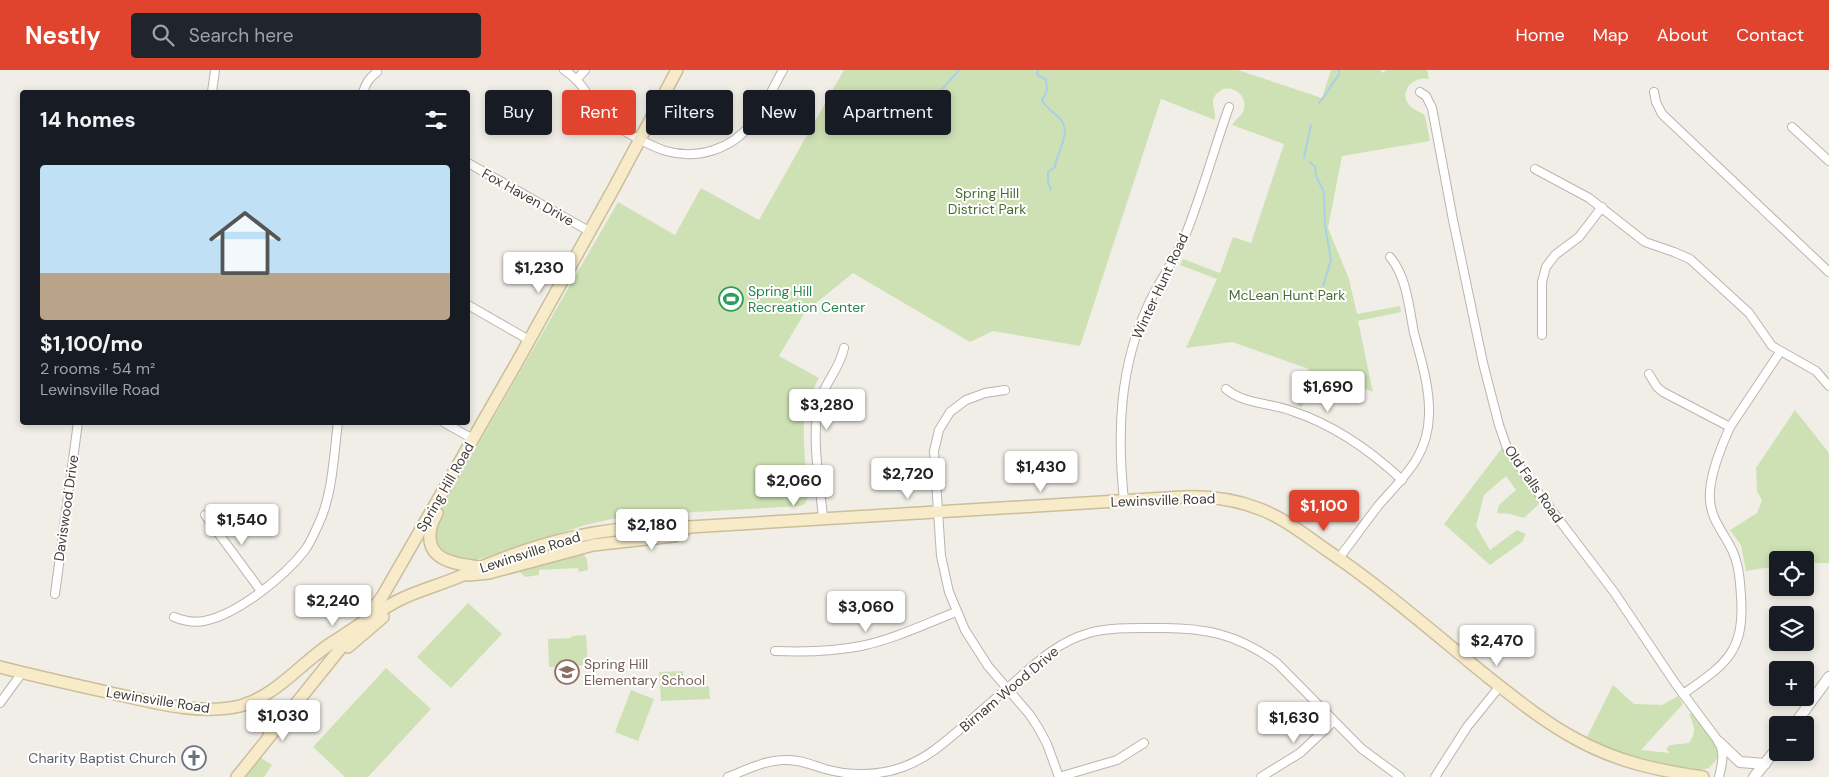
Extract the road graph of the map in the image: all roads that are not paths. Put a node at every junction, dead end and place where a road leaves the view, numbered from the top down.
1 (215, 70) edge
2 (564, 70) edge
3 (585, 70) edge
4 (677, 70) edge
5 (782, 70) edge
6 (377, 72) dead end
7 (576, 79) junction
8 (212, 90) edge
9 (363, 90) edge
10 (1420, 92) dead end
11 (1654, 92) dead end
12 (1229, 106) dead end
13 (1792, 127) dead end
14 (639, 139) junction
15 (1829, 161) edge
16 (470, 164) edge
17 (1534, 169) dead end
18 (1602, 208) junction
19 (589, 231) junction
20 (1390, 257) dead end
21 (1829, 272) edge
22 (470, 305) edge
23 (1542, 335) dead end
24 (529, 340) junction
25 (844, 348) dead end
26 (1780, 352) junction
27 (1649, 374) dead end
28 (1829, 386) edge
29 (1226, 389) dead end
30 (1005, 390) dead end
31 (78, 425) edge
32 (338, 425) edge
33 (448, 425) edge
34 (1730, 427) junction
35 (472, 439) junction
36 (1402, 480) junction
37 (443, 489) junction
38 (1124, 501) junction
39 (938, 511) junction
40 (205, 516) dead end
41 (823, 518) junction
42 (689, 527) junction
43 (602, 531) junction
44 (593, 545) junction
45 (526, 550) junction
46 (1339, 558) junction
47 (514, 566) junction
48 (480, 567) junction
49 (462, 576) junction
50 (262, 591) junction
51 (414, 592) junction
52 (55, 594) dead end
53 (956, 612) junction
54 (174, 617) dead end
55 (361, 624) junction
56 (775, 651) dead end
57 (0, 667) edge
58 (22, 673) junction
59 (318, 676) junction
60 (1829, 677) edge
61 (1500, 686) junction
62 (1008, 688) junction
63 (1683, 694) junction
64 (0, 703) edge
65 (248, 703) junction
66 (1801, 716) edge
67 (1334, 721) junction
68 (265, 742) junction
69 (1719, 742) junction
70 (1144, 743) dead end
71 (1769, 758) edge
72 (1764, 764) junction
73 (737, 775) edge
74 (237, 777) edge
75 (728, 777) edge
76 (1059, 777) edge
77 (1261, 777) edge
78 (1400, 777) edge
79 (1435, 777) edge
80 (1703, 777) edge
81 (1718, 777) edge
82 (1754, 777) edge

1 - 8 street
2 - 7 street
3 - 7 street
4 - 14 main road, Spring Hill Road
5 - 14 street
6 - 9 street
7 - 14 street
10 - 63 street, Old Falls Road
11 - 21 street
12 - 38 street, Winter Hunt Road
13 - 15 street
14 - 19 main road, Spring Hill Road
16 - 19 street, Fox Haven Drive
17 - 18 street
18 - 23 street
18 - 26 street
19 - 24 main road, Spring Hill Road
20 - 36 street
22 - 24 street
24 - 35 main road, Spring Hill Road
25 - 41 street
26 - 28 street
26 - 34 street
27 - 34 street
29 - 36 street
30 - 39 street
31 - 52 street, Daviswood Drive
32 - 50 street
33 - 35 street
34 - 63 street
35 - 37 main road, Spring Hill Road
36 - 46 street
37 - 48 main road
37 - 55 main road, Spring Hill Road
38 - 39 main road, Lewinsville Road
38 - 46 main road, Lewinsville Road
39 - 41 main road, Lewinsville Road
39 - 53 street
40 - 50 street
41 - 42 main road, Lewinsville Road
42 - 43 main road, Lewinsville Road
42 - 44 main road, Lewinsville Road
43 - 44 main road
43 - 45 main road, Lewinsville Road
44 - 47 main road, Lewinsville Road
45 - 47 main road
45 - 48 main road, Lewinsville Road
46 - 61 main road, Lewinsville Road
47 - 49 main road, Lewinsville Road
48 - 49 main road, Lewinsville Road
49 - 51 main road, Lewinsville Road
50 - 54 street
51 - 55 main road, Lewinsville Road
51 - 59 main road
53 - 56 street
53 - 62 street
55 - 59 main road, Spring Hill Road
55 - 65 main road, Lewinsville Road
57 - 58 main road, Lewinsville Road
58 - 64 street
58 - 65 main road, Lewinsville Road
59 - 68 main road, Spring Hill Road
60 - 66 street
61 - 79 street
61 - 80 main road, Lewinsville Road
62 - 67 street, Birnam Wood Drive
62 - 73 street, Birnam Wood Drive
62 - 76 street
63 - 69 street, Old Falls Road
65 - 68 main road
67 - 77 street
67 - 78 street, Birnam Wood Drive
68 - 74 main road, Spring Hill Road
69 - 72 street
69 - 81 street
70 - 76 street
71 - 72 street
72 - 82 street
73 - 75 street, Birnam Wood Drive

